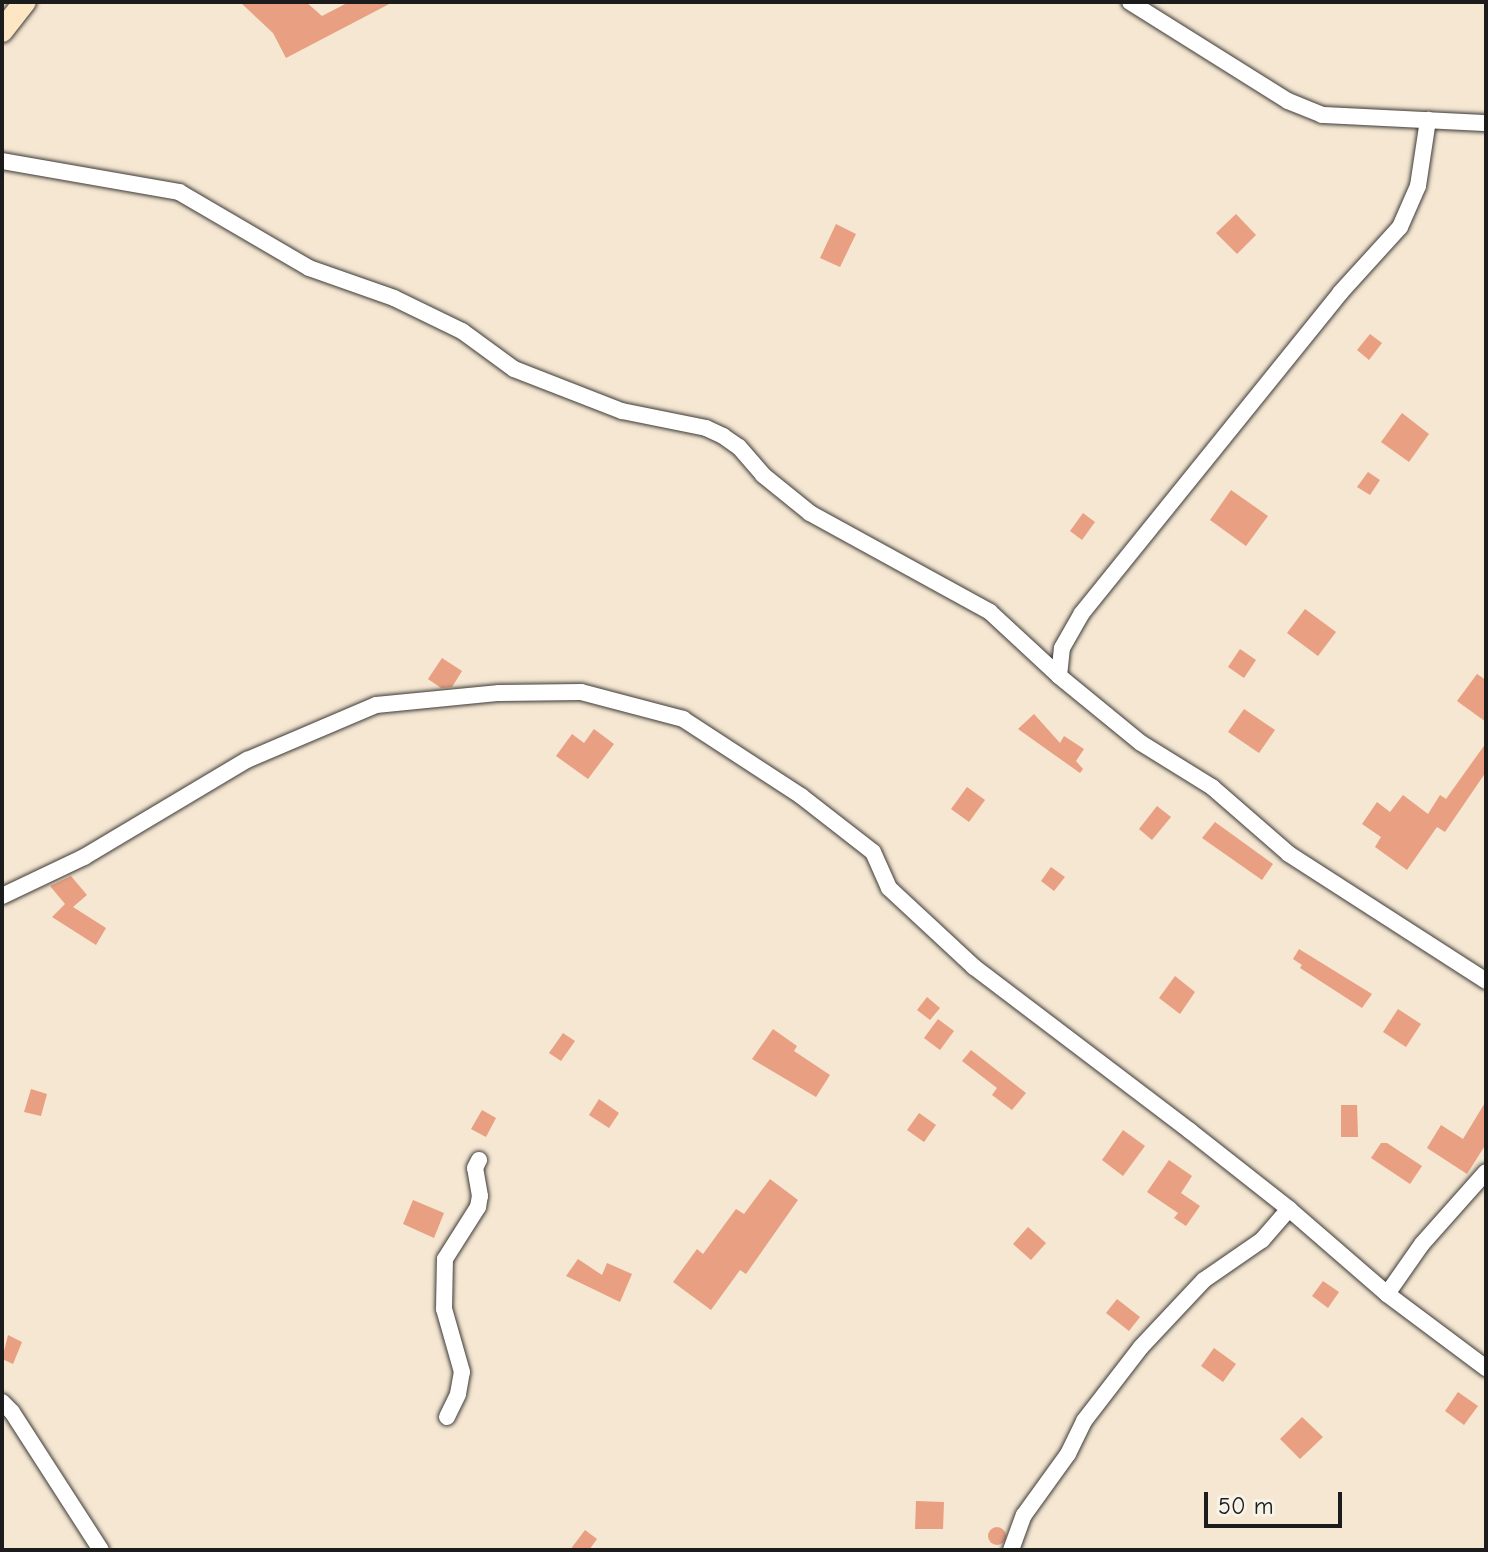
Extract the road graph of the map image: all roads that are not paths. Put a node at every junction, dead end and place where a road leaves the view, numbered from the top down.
1 (25, 2) edge
2 (1130, 2) edge
3 (2, 31) edge
4 (1428, 120) junction
5 (1486, 123) edge
6 (2, 161) edge
7 (1059, 676) junction
8 (2, 896) edge
9 (1486, 981) edge
10 (479, 1160) dead end
11 (1486, 1172) edge
12 (1289, 1209) junction
13 (1387, 1294) junction
14 (1486, 1368) edge
15 (2, 1402) edge
16 (447, 1417) dead end
17 (1013, 1549) edge
18 (101, 1550) edge

1 - 3 street
2 - 4 street
4 - 5 street
4 - 7 street
6 - 7 street
7 - 9 street
8 - 12 street
10 - 16 street
11 - 13 street
12 - 13 street
12 - 17 street
13 - 14 street
15 - 18 street

